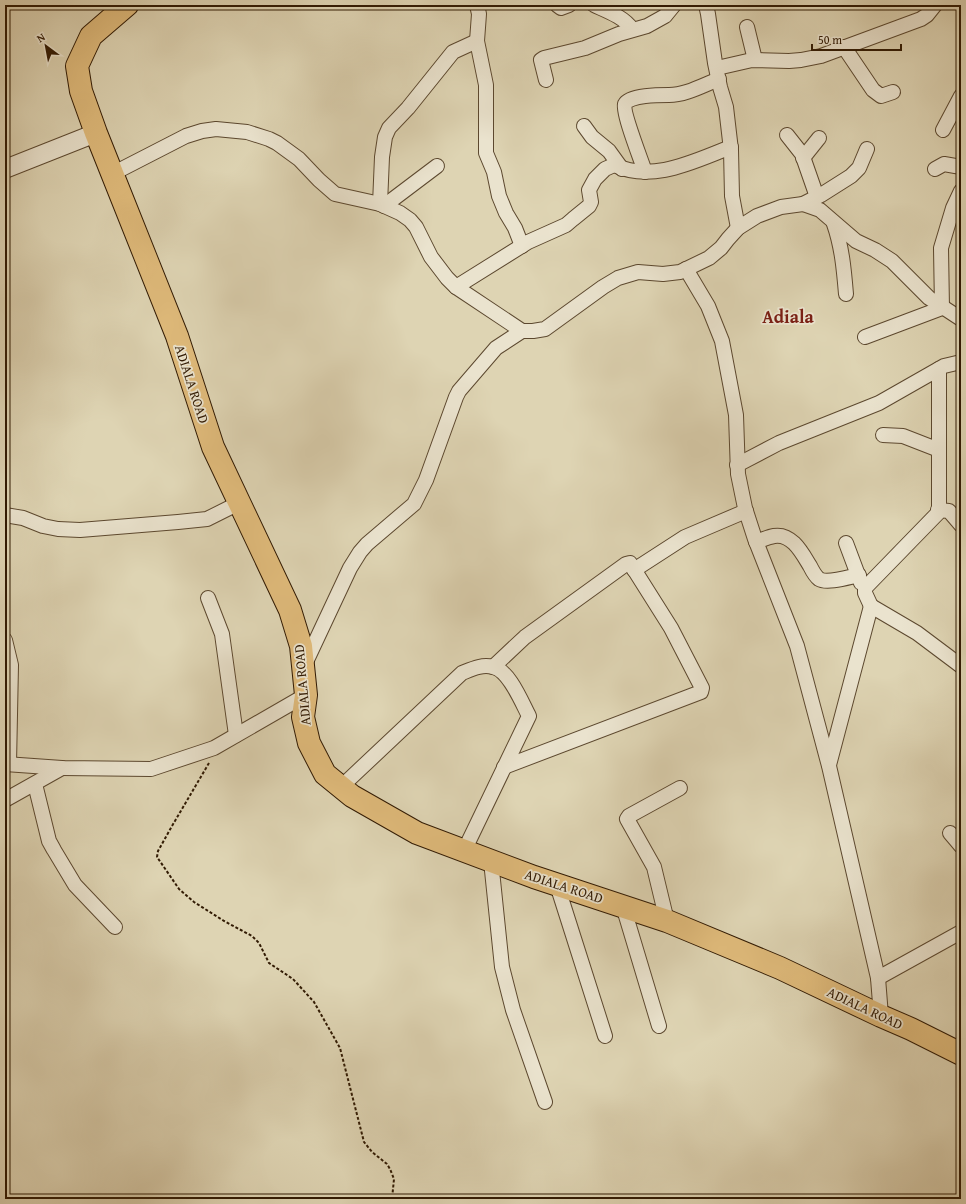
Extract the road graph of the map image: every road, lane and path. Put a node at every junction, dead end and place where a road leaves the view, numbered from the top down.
1 (127, 5) edge
2 (477, 5) edge
3 (557, 5) edge
4 (570, 5) edge
5 (594, 5) edge
6 (674, 5) edge
7 (706, 5) edge
8 (935, 5) edge
9 (747, 27) dead end
10 (632, 29) junction
11 (477, 41) junction
12 (844, 47) junction
13 (755, 60) junction
14 (718, 74) junction
15 (546, 80) dead end
16 (893, 92) dead end
17 (961, 96) edge
18 (584, 126) dead end
19 (943, 130) dead end
20 (96, 133) junction
21 (787, 135) dead end
22 (819, 138) dead end
23 (731, 147) junction
24 (867, 149) dead end
25 (803, 158) junction
26 (437, 166) dead end
27 (961, 167) edge
28 (5, 169) edge
29 (622, 169) junction
30 (935, 169) dead end
31 (646, 172) junction
32 (112, 174) junction
33 (961, 191) edge
34 (817, 197) junction
35 (803, 204) junction
36 (382, 205) junction
37 (833, 221) junction
38 (738, 228) junction
39 (522, 246) junction
40 (686, 269) junction
41 (456, 287) junction
42 (846, 294) dead end
43 (942, 308) junction
44 (961, 319) edge
45 (522, 331) junction
46 (865, 337) dead end
47 (961, 362) edge
48 (939, 369) junction
49 (883, 435) dead end
50 (939, 450) junction
51 (737, 464) junction
52 (239, 503) junction
53 (938, 510) junction
54 (746, 511) junction
55 (5, 515) edge
56 (961, 525) edge
57 (756, 542) junction
58 (846, 543) dead end
59 (634, 570) junction
60 (859, 575) junction
61 (865, 588) junction
62 (208, 598) dead end
63 (871, 606) junction
64 (5, 640) edge
65 (8, 665) edge
66 (961, 666) edge
67 (493, 667) junction
68 (303, 668) junction
69 (306, 695) junction
70 (236, 735) junction
71 (214, 748) junction
72 (7, 764) edge
73 (829, 766) junction
74 (504, 767) junction
75 (62, 768) junction
76 (35, 784) junction
77 (341, 787) junction
78 (680, 788) dead end
79 (5, 800) edge
80 (950, 833) dead end
81 (961, 846) edge
82 (464, 851) junction
83 (491, 861) junction
84 (557, 885) junction
85 (623, 906) junction
86 (667, 921) junction
87 (115, 927) dead end
88 (961, 932) edge
89 (878, 978) junction
90 (881, 1016) junction
91 (659, 1026) dead end
92 (605, 1036) dead end
93 (961, 1054) edge
94 (545, 1102) dead end
95 (392, 1199) edge

1 - 20 main road, ADIALA ROAD
2 - 11 street
3 - 4 street
5 - 10 street
6 - 10 street
7 - 14 street
8 - 12 street
9 - 13 street
10 - 15 street
11 - 36 street
11 - 39 street
12 - 13 street
12 - 16 street
13 - 14 street
14 - 23 street
14 - 31 street
17 - 19 street
18 - 29 street
20 - 28 street
20 - 32 main road, ADIALA ROAD
21 - 25 street
22 - 25 street
23 - 31 street
23 - 38 street
24 - 34 street
25 - 34 street
26 - 36 street
27 - 30 street
29 - 31 street
29 - 39 street
32 - 36 street
32 - 52 main road, ADIALA ROAD
33 - 43 street
34 - 35 street
35 - 37 street
35 - 38 street
36 - 41 street
37 - 42 street
37 - 43 street
38 - 40 street
39 - 41 street
40 - 45 street
40 - 51 street
41 - 45 street
43 - 44 street
43 - 46 street
45 - 68 street
47 - 48 street
48 - 50 street
48 - 51 street
49 - 50 street
50 - 53 street
51 - 54 street
52 - 55 street
52 - 68 main road, ADIALA ROAD
53 - 56 street
53 - 61 street
54 - 57 street
54 - 59 street
57 - 60 street
57 - 73 street
58 - 60 street
59 - 67 street
59 - 74 street
60 - 61 street
61 - 63 street
62 - 70 street
63 - 66 street
63 - 73 street
64 - 65 street
65 - 72 street
67 - 74 street
67 - 77 street
68 - 69 main road, ADIALA ROAD
69 - 70 street
69 - 77 main road, ADIALA ROAD
70 - 71 street
71 - 75 street
71 - 95 path
72 - 75 street
73 - 89 street
74 - 82 street
75 - 76 street
76 - 79 street
76 - 87 street
77 - 82 main road, ADIALA ROAD
78 - 86 street
80 - 81 street
82 - 83 main road, ADIALA ROAD
83 - 84 main road, ADIALA ROAD
83 - 94 street
84 - 85 main road, ADIALA ROAD
84 - 92 street
85 - 86 main road, ADIALA ROAD
85 - 91 street
86 - 90 main road, ADIALA ROAD
88 - 89 street
89 - 90 street
90 - 93 main road, ADIALA ROAD

